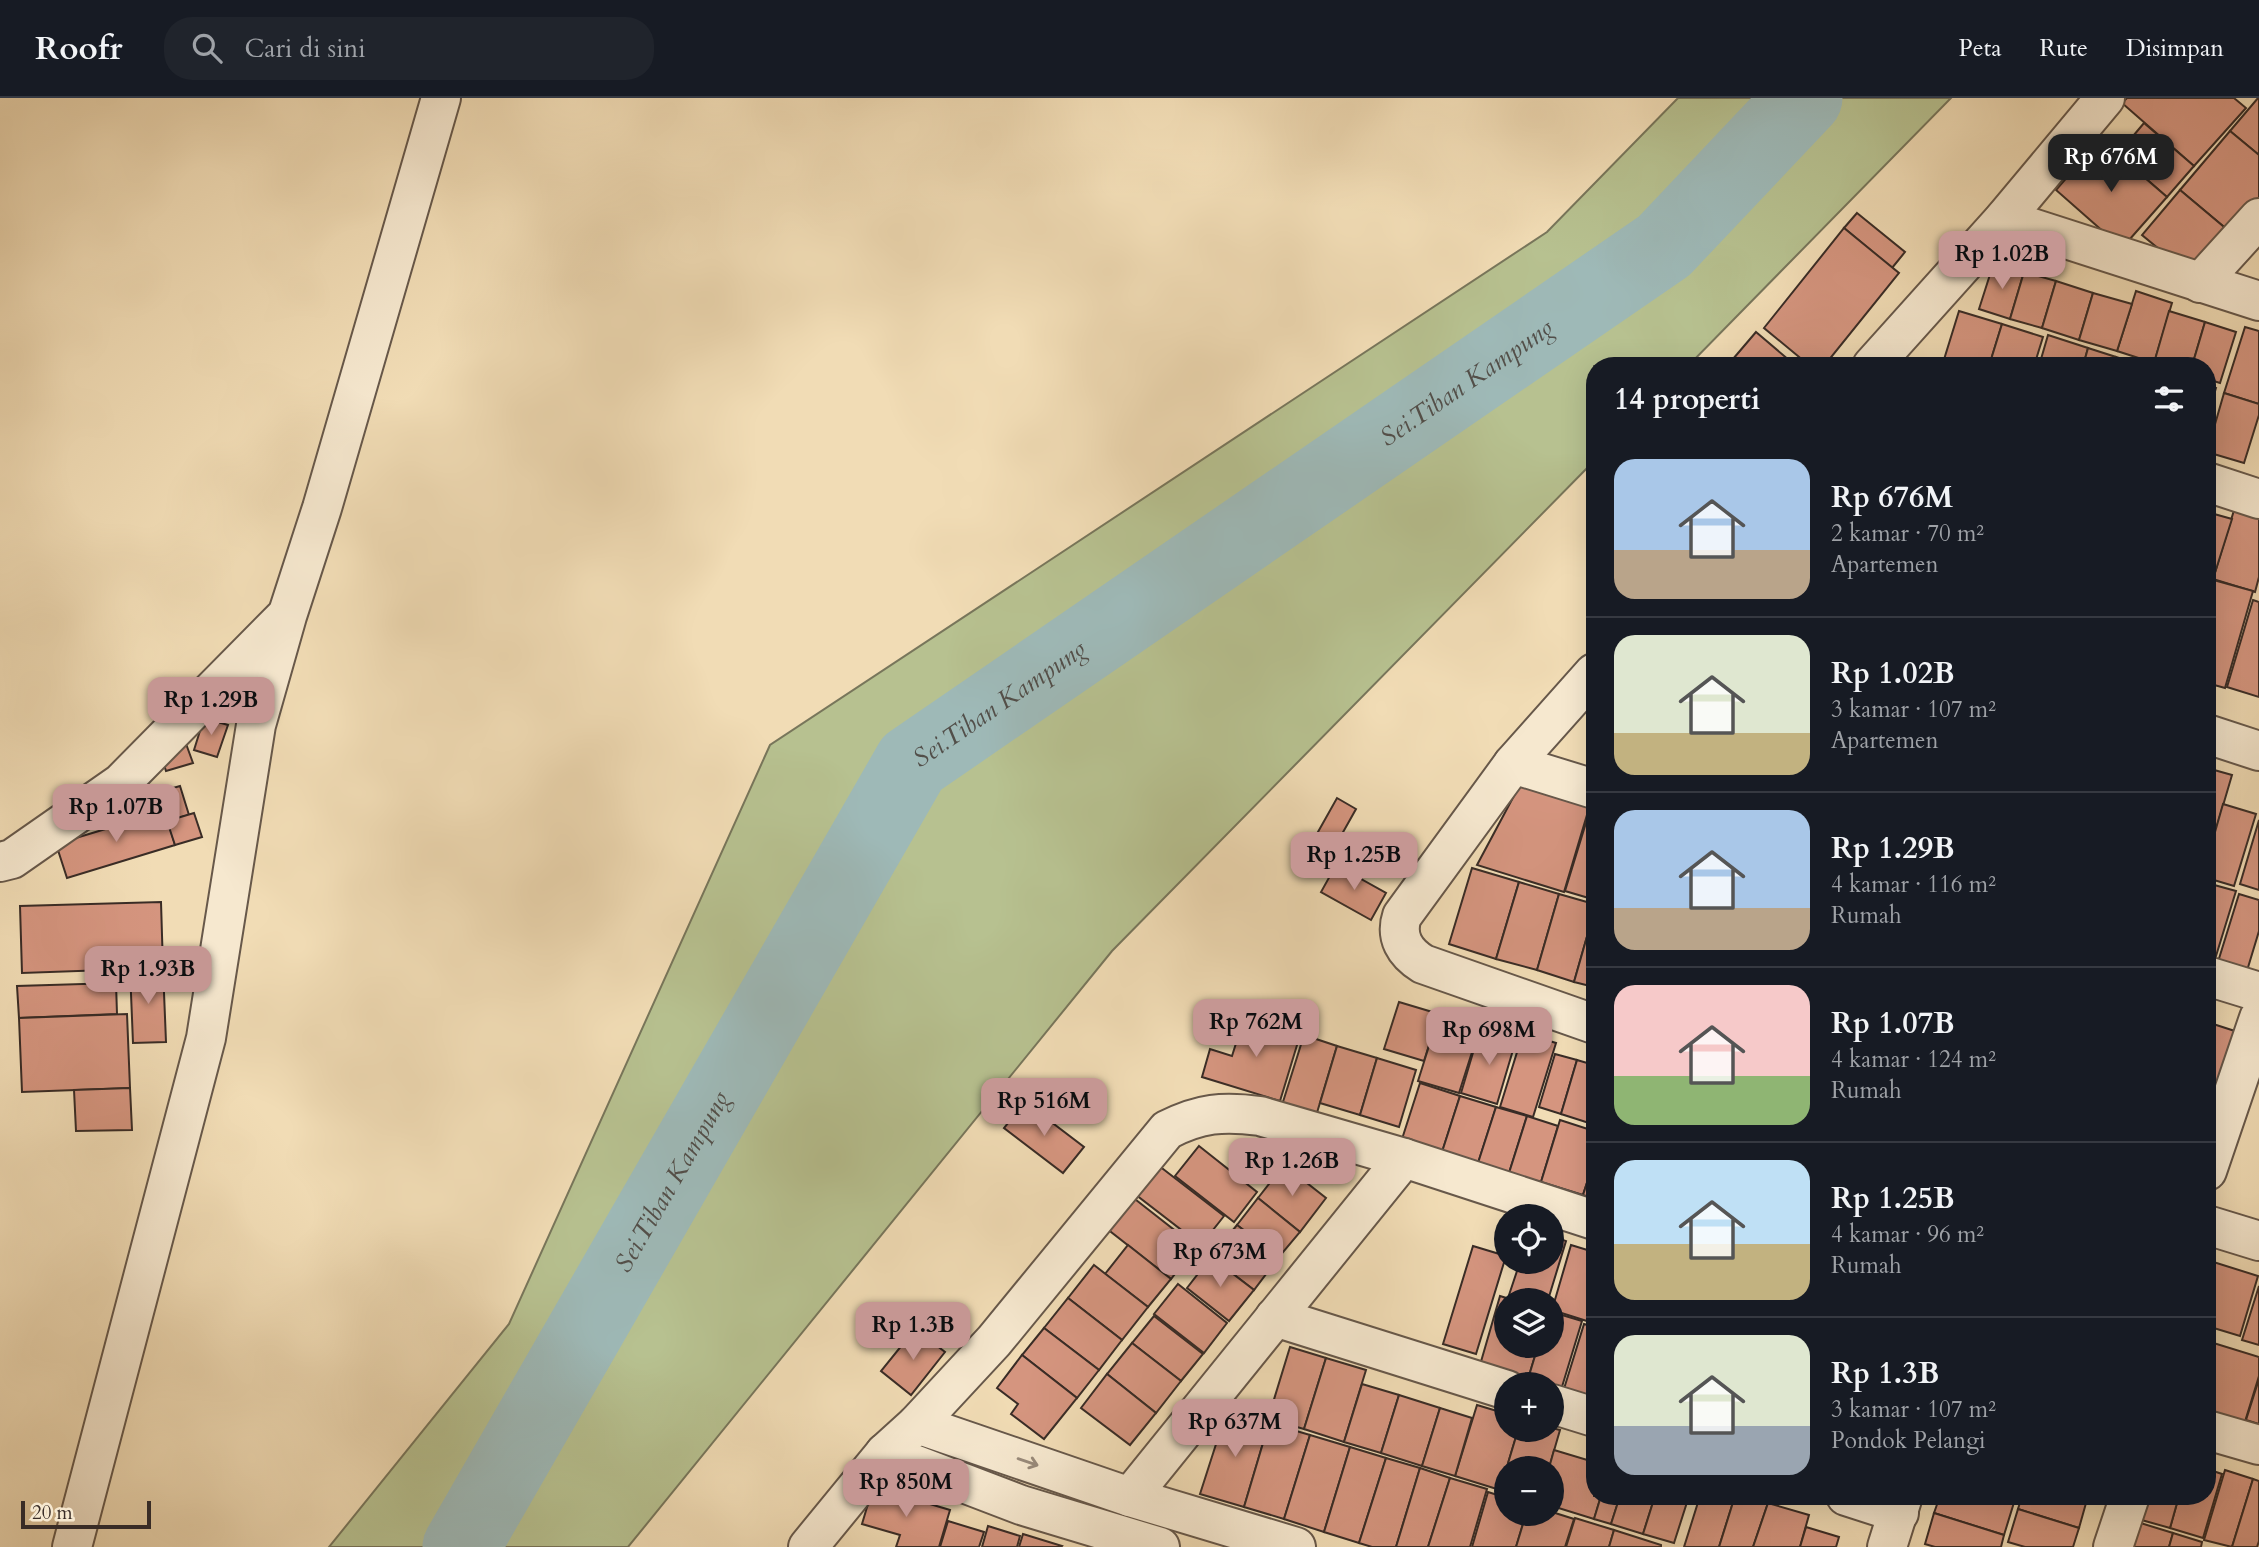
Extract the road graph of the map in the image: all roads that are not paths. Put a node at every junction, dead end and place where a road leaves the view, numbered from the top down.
1 (441, 98) edge
2 (2105, 98) edge
3 (2259, 218) edge
4 (2004, 219) junction
5 (2200, 283) junction
6 (2259, 301) edge
7 (1880, 357) edge
8 (2216, 485) edge
9 (2259, 499) edge
10 (287, 615) junction
11 (1586, 682) edge
12 (2216, 737) edge
13 (2259, 751) edge
14 (1513, 764) junction
15 (1586, 787) edge
16 (0, 862) edge
17 (2216, 979) edge
18 (2259, 992) edge
19 (2259, 1018) edge
20 (1586, 1021) edge
21 (2216, 1145) edge
22 (1404, 1158) junction
23 (1586, 1217) edge
24 (2216, 1228) edge
25 (2259, 1241) edge
26 (1275, 1317) junction
27 (1494, 1386) edge
28 (1564, 1408) edge
29 (1586, 1415) edge
30 (917, 1424) junction
31 (2216, 1433) edge
32 (2259, 1445) edge
33 (885, 1453) junction
34 (1130, 1497) junction
35 (1866, 1505) edge
36 (2127, 1505) edge
37 (1896, 1519) edge
38 (72, 1547) edge
39 (808, 1547) edge
40 (1160, 1547) edge
41 (1296, 1547) edge
42 (2113, 1547) edge

1 - 10 street
2 - 4 street
3 - 5 street
4 - 5 street
4 - 7 street
5 - 6 street
8 - 9 street
10 - 16 street
10 - 38 street
11 - 14 street
12 - 13 street
14 - 15 street
14 - 20 street
17 - 18 street
19 - 21 street
22 - 23 street
22 - 26 street
22 - 30 street
24 - 25 street
26 - 27 street
26 - 34 street
28 - 29 street
30 - 33 street
30 -> 34 street
31 - 32 street
33 - 39 street
33 - 40 street
34 - 41 street
35 - 37 street
36 - 42 street

